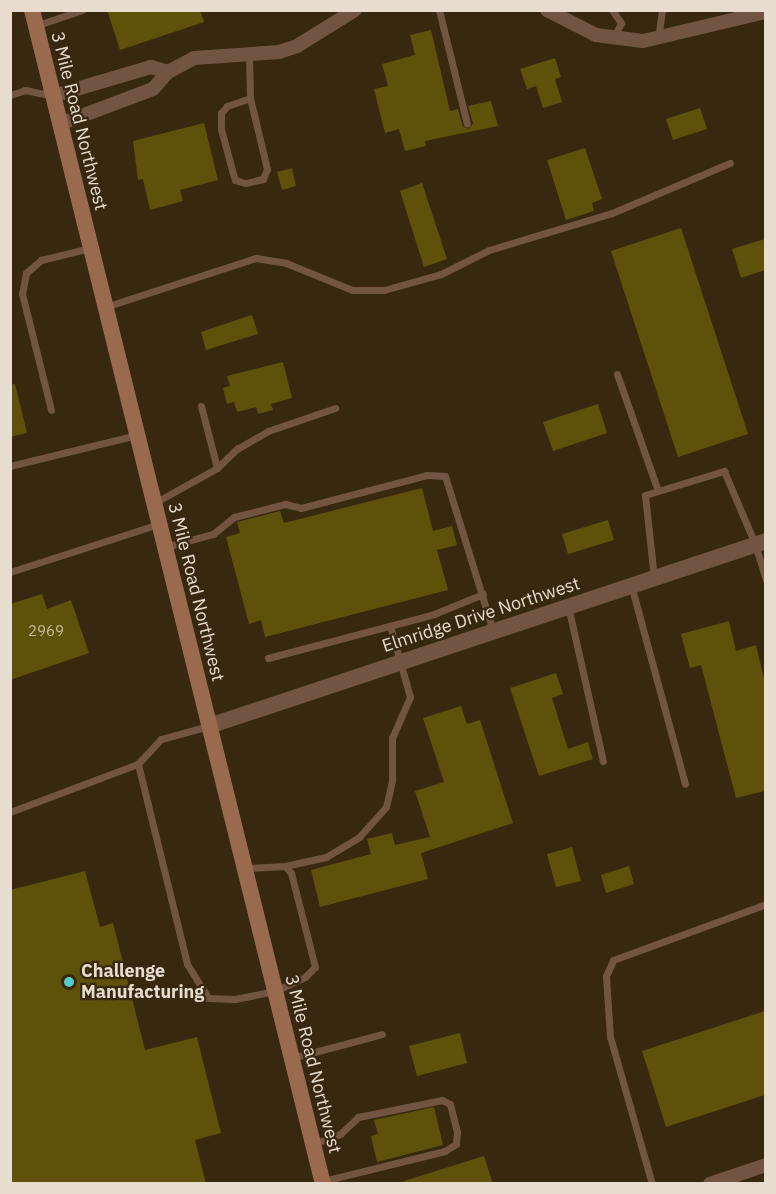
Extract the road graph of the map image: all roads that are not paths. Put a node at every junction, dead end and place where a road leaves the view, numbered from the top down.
1 (82, 10) edge
2 (355, 10) edge
3 (439, 10) edge
4 (547, 10) edge
5 (612, 10) edge
6 (662, 10) edge
7 (765, 12) edge
8 (34, 18) edge
9 (614, 37) junction
10 (658, 39) junction
11 (249, 56) junction
12 (168, 72) junction
13 (10, 94) edge
14 (53, 96) junction
15 (250, 98) junction
16 (60, 124) junction
17 (467, 124) dead end
18 (730, 163) dead end
19 (90, 248) junction
20 (105, 307) junction
21 (617, 374) dead end
22 (201, 406) dead end
23 (335, 408) dead end
24 (51, 410) dead end
25 (137, 435) junction
26 (10, 466) edge
27 (217, 468) junction
28 (658, 491) junction
29 (154, 504) junction
30 (159, 524) junction
31 (760, 542) edge
32 (165, 548) junction
33 (10, 572) edge
34 (654, 578) junction
35 (765, 581) edge
36 (631, 585) junction
37 (483, 594) junction
38 (568, 606) junction
39 (390, 626) junction
40 (493, 631) junction
41 (268, 658) dead end
42 (399, 662) junction
43 (209, 726) junction
44 (603, 761) dead end
45 (138, 764) junction
46 (686, 784) dead end
47 (10, 812) edge
48 (285, 866) junction
49 (245, 868) junction
50 (765, 904) edge
51 (275, 991) junction
52 (382, 1034) dead end
53 (292, 1058) junction
54 (313, 1144) junction
55 (765, 1165) edge
56 (323, 1182) edge
57 (652, 1184) edge
58 (710, 1184) edge

1 - 8 lane
2 - 11 street
3 - 17 lane
4 - 9 street
5 - 9 lane
6 - 10 lane
7 - 10 street
8 - 14 main road, 3 Mile Road Northwest
9 - 10 street
11 - 12 street
11 - 15 lane
12 - 14 street
12 - 16 street
13 - 14 lane
14 - 16 main road, 3 Mile Road Northwest
15 - 15 lane
16 - 19 main road, 3 Mile Road Northwest
18 - 20 lane
19 - 20 main road, 3 Mile Road Northwest
19 - 24 lane
20 - 25 main road, 3 Mile Road Northwest
21 - 28 lane
22 - 27 lane
23 - 27 lane
25 - 26 lane
25 - 29 main road, 3 Mile Road Northwest
27 - 29 lane
28 - 31 lane
28 - 34 lane
29 - 30 main road, 3 Mile Road Northwest
30 - 32 main road, 3 Mile Road Northwest
30 - 33 lane
31 - 34 street, Elmridge Drive Northwest
31 - 35 lane
32 - 37 lane
32 - 43 main road, 3 Mile Road Northwest
34 - 36 street, Elmridge Drive Northwest
36 - 38 street, Elmridge Drive Northwest
36 - 46 lane
37 - 39 lane
37 - 40 lane
38 - 40 street, Elmridge Drive Northwest
38 - 44 lane
39 - 41 lane
39 - 42 lane
40 - 42 street, Elmridge Drive Northwest
42 - 43 street, Elmridge Drive Northwest
42 - 48 lane
43 - 45 lane
43 - 49 main road, 3 Mile Road Northwest
45 - 47 lane
45 - 51 lane
48 - 49 lane
48 - 51 lane
49 - 51 main road, 3 Mile Road Northwest
50 - 57 lane
51 - 53 main road, 3 Mile Road Northwest
52 - 53 lane
53 - 54 main road, 3 Mile Road Northwest
54 - 56 main road, 3 Mile Road Northwest
54 - 56 lane
55 - 58 street

